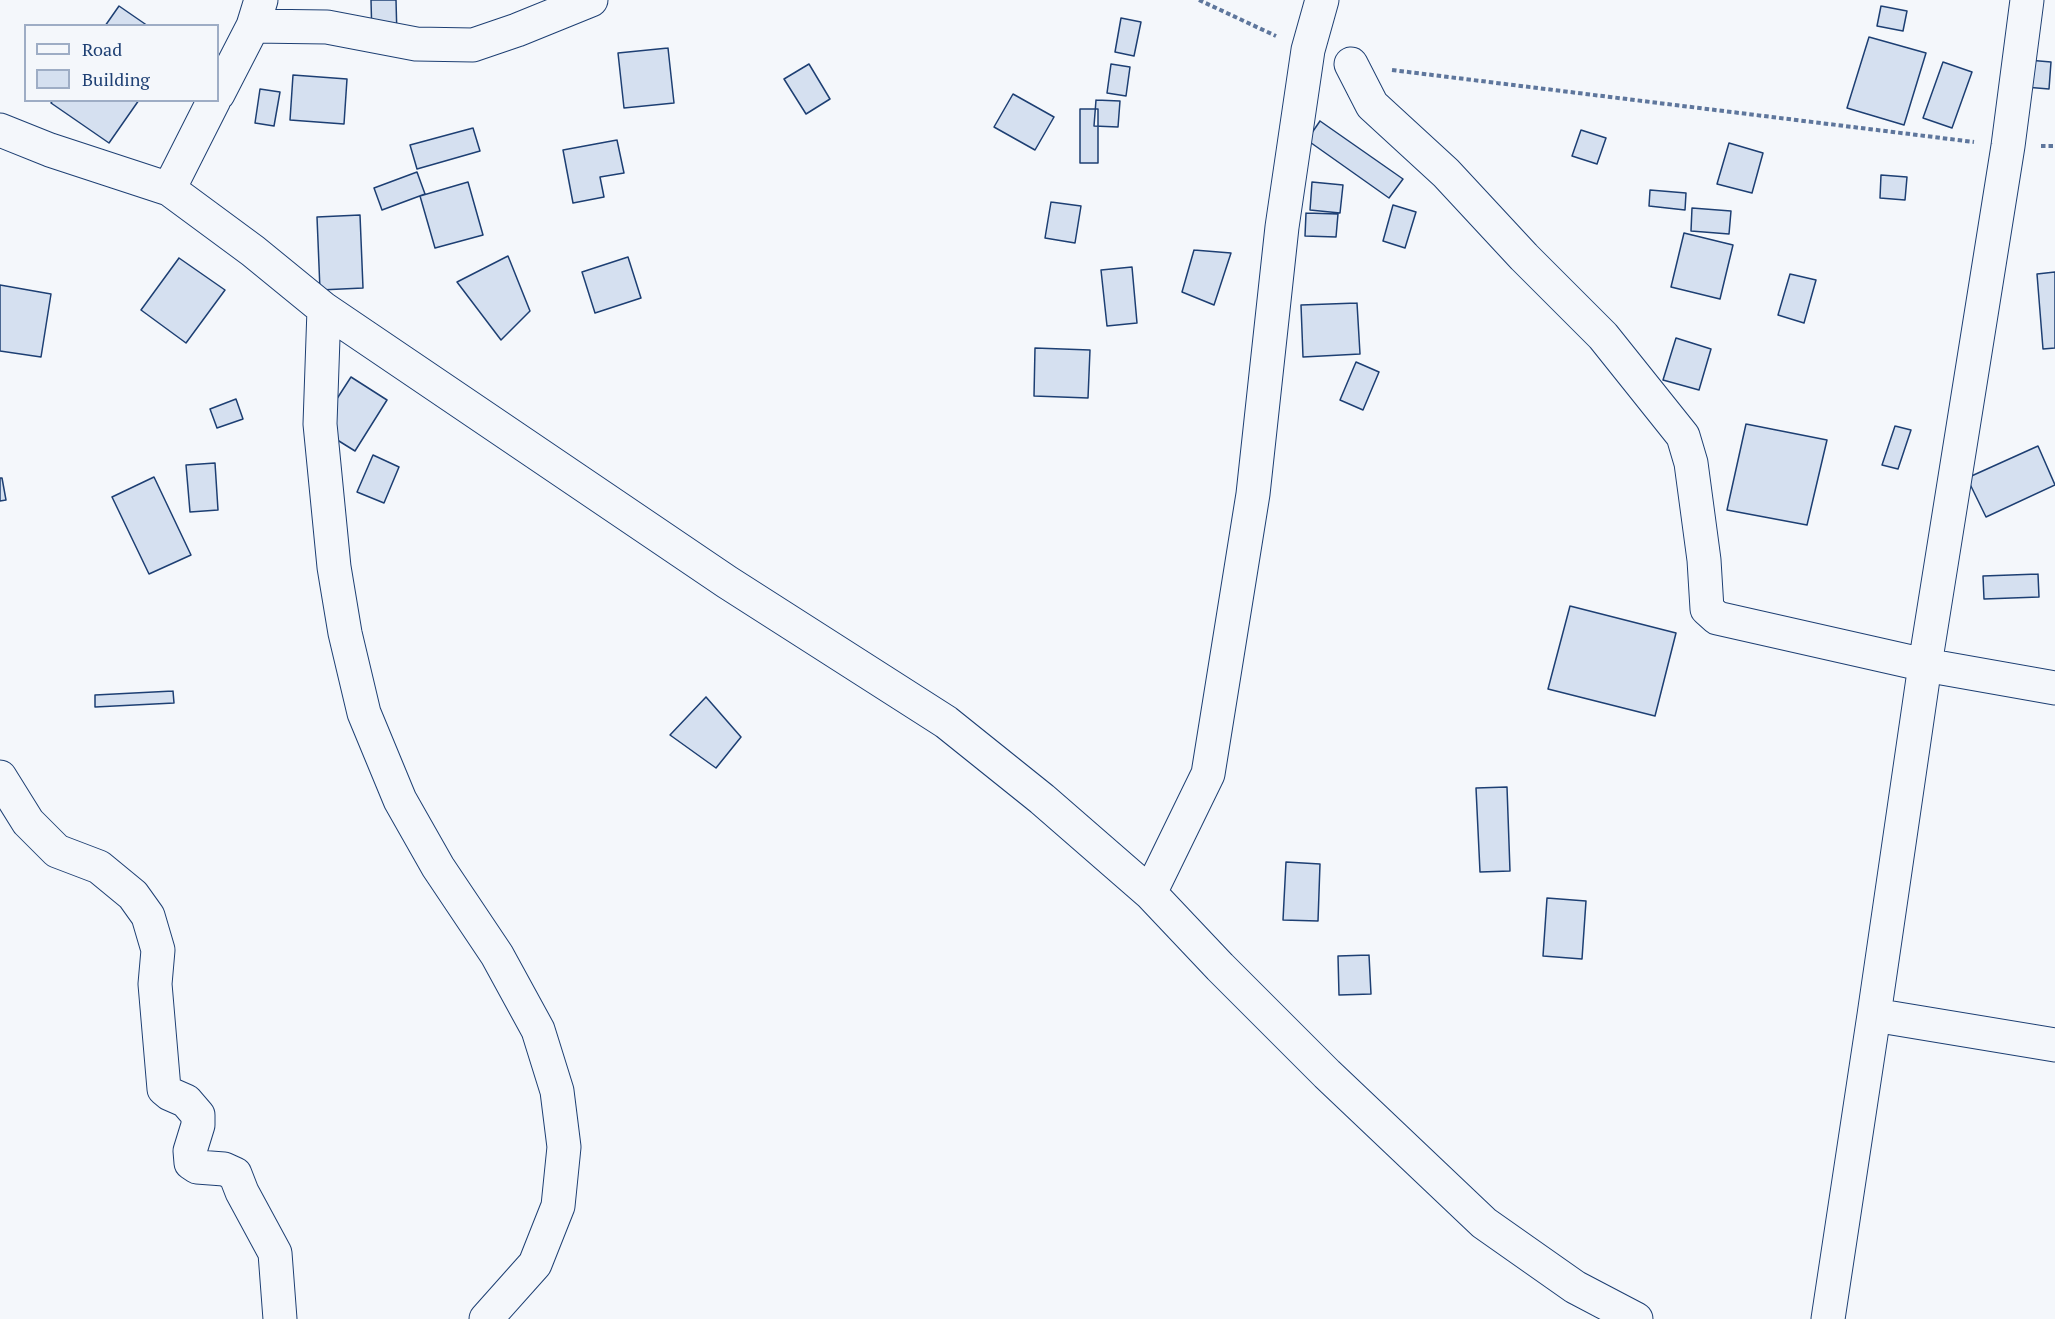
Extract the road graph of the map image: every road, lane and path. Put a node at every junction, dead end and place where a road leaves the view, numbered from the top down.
1 (591, 0) edge
2 (1199, 0) edge
3 (1322, 0) edge
4 (2026, 0) edge
5 (257, 13) edge
6 (1308, 50) junction
7 (1351, 64) joint
8 (219, 92) edge
9 (213, 102) edge
10 (0, 130) edge
11 (2008, 146) junction
12 (2055, 146) edge
13 (169, 189) junction
14 (324, 309) junction
15 (1924, 665) junction
16 (2055, 688) edge
17 (0, 777) edge
18 (1150, 893) junction
19 (1874, 1015) junction
20 (2055, 1045) edge
21 (280, 1319) edge
22 (486, 1319) edge
23 (1636, 1319) edge
24 (1828, 1319) edge

1 - 5 street
2 - 6 path
3 - 6 street
4 - 11 street
5 - 8 street
6 - 18 street
7 - 11 path
7 - 15 street
9 - 13 street
10 - 13 street
11 - 12 path
11 - 15 street
13 - 14 street
14 - 18 street
14 - 22 street
15 - 16 street
15 - 19 street
17 - 21 street
18 - 23 street
19 - 20 street
19 - 24 street

